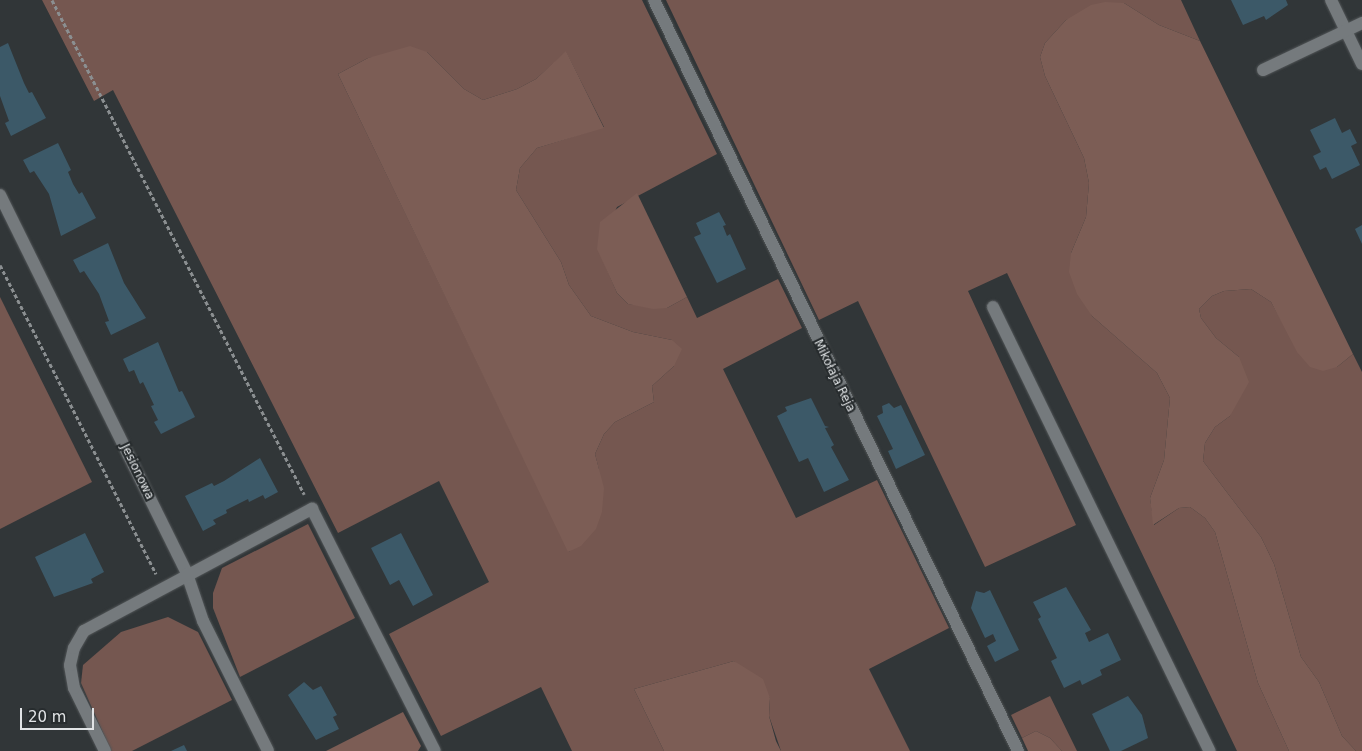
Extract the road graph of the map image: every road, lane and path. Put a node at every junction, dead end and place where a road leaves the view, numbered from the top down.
1 (52, 0) edge
2 (654, 0) edge
3 (1331, 0) edge
4 (1362, 22) edge
5 (1346, 30) junction
6 (1362, 64) edge
7 (1263, 70) dead end
8 (0, 195) edge
9 (0, 264) edge
10 (993, 307) dead end
11 (312, 508) junction
12 (187, 574) junction
13 (162, 588) junction
14 (105, 751) edge
15 (268, 751) edge
16 (436, 751) edge
17 (1018, 751) edge
18 (1210, 751) edge

1 - 11 path
2 - 17 street, Mikołaja Reja
3 - 5 street
4 - 5 street
5 - 6 street
5 - 7 street
8 - 12 street, Jesionowa
9 - 13 path
10 - 18 street
11 - 12 street
11 - 16 street
12 - 13 street
12 - 15 street, Jesionowa
13 - 14 street

